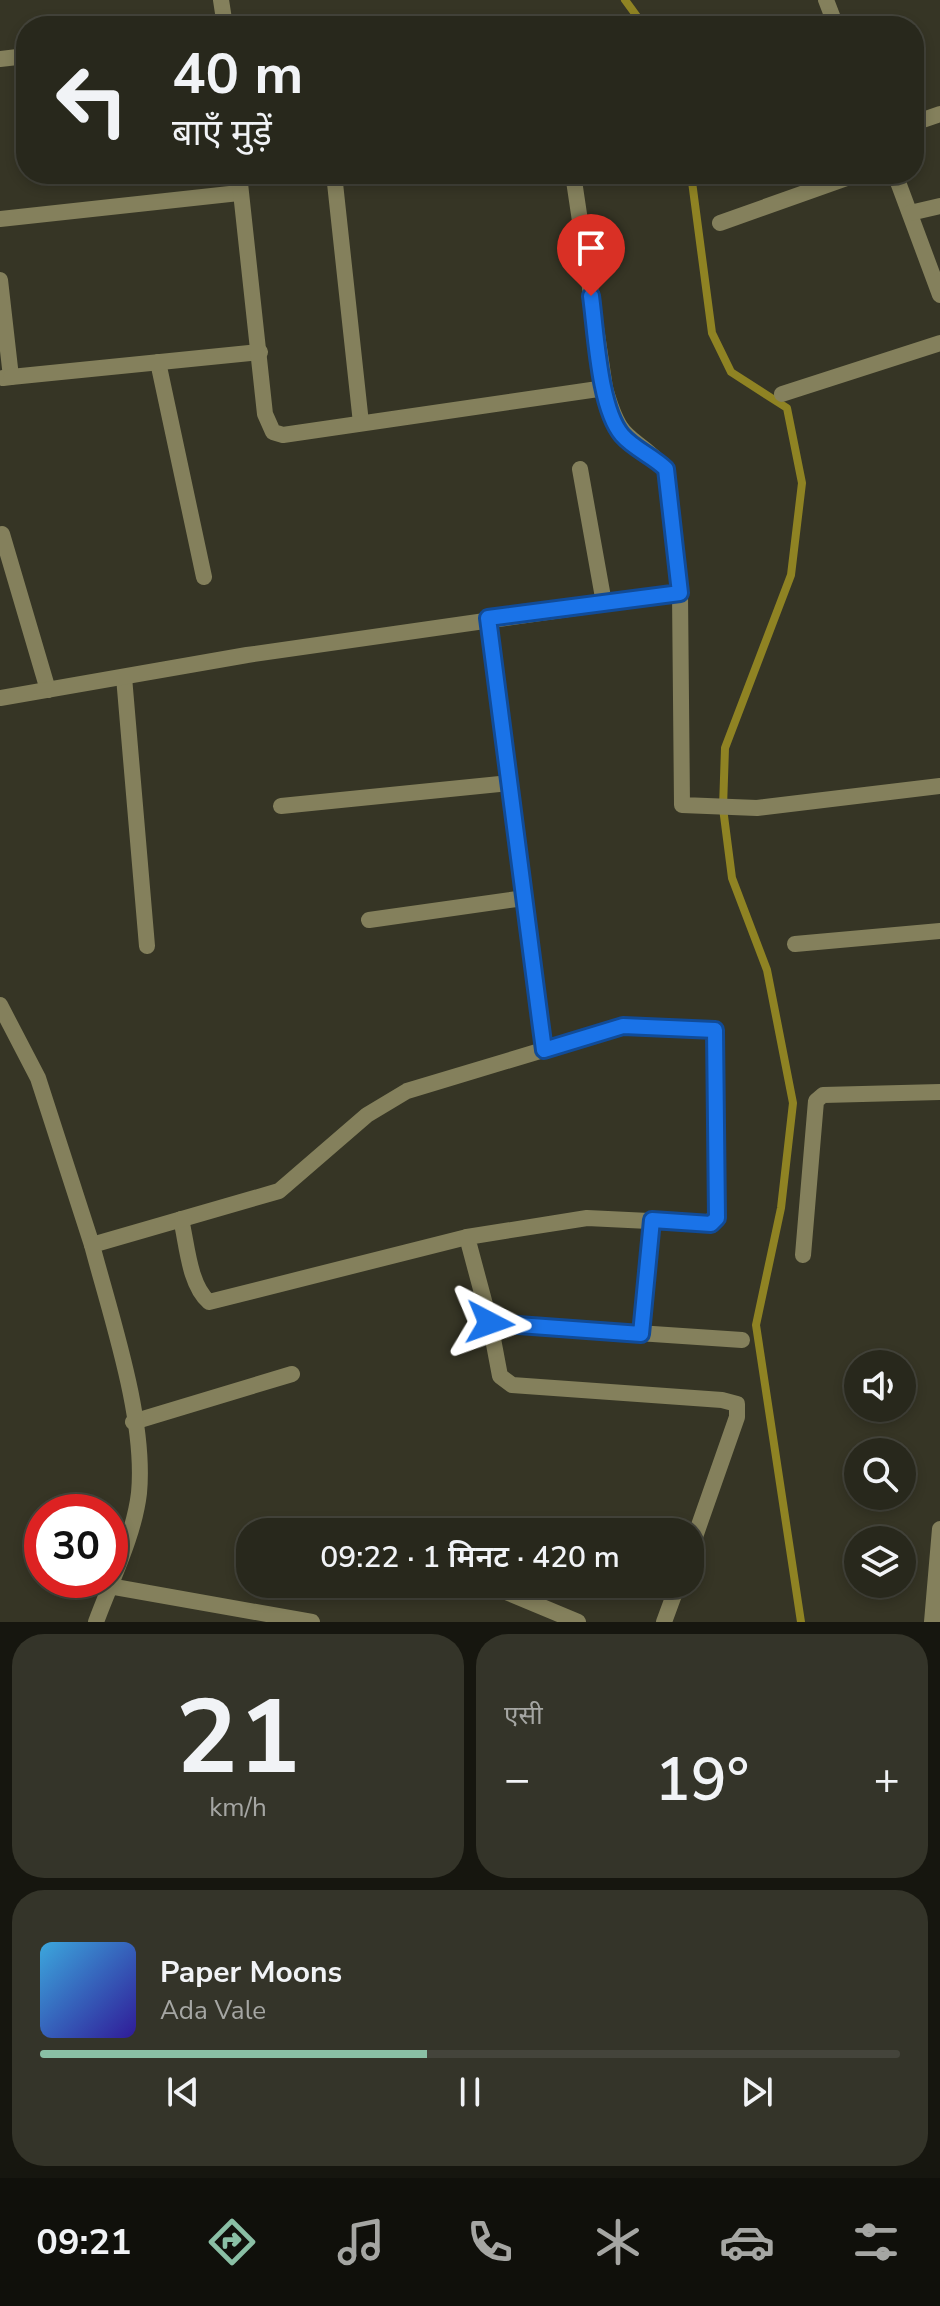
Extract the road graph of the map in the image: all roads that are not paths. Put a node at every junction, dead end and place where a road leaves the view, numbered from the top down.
1 (239, 184) edge
2 (335, 184) edge
3 (574, 184) edge
4 (830, 184) edge
5 (899, 184) edge
6 (239, 193) junction
7 (940, 206) edge
8 (910, 213) junction
9 (0, 219) edge
10 (720, 223) dead end
11 (0, 280) edge
12 (940, 295) edge
13 (940, 343) edge
14 (260, 352) junction
15 (158, 362) junction
16 (5, 378) edge
17 (605, 388) junction
18 (782, 394) dead end
19 (361, 423) junction
20 (580, 469) dead end
21 (1, 531) edge
22 (204, 577) dead end
23 (680, 593) junction
24 (604, 603) junction
25 (488, 618) junction
26 (124, 677) junction
27 (48, 690) junction
28 (0, 698) edge
29 (510, 783) junction
30 (940, 786) edge
31 (281, 806) dead end
32 (524, 898) junction
33 (369, 920) dead end
34 (940, 931) edge
35 (795, 944) dead end
36 (147, 946) dead end
37 (0, 1005) edge
38 (544, 1050) junction
39 (940, 1092) edge
40 (181, 1219) junction
41 (652, 1220) junction
42 (467, 1237) junction
43 (92, 1245) junction
44 (803, 1255) dead end
45 (490, 1323) junction
46 (641, 1334) junction
47 (742, 1340) dead end
48 (292, 1374) dead end
49 (133, 1422) junction
50 (702, 1518) edge
51 (128, 1527) edge
52 (940, 1529) edge
53 (128, 1589) edge
54 (105, 1598) edge
55 (521, 1598) edge
56 (673, 1598) edge
57 (96, 1622) edge
58 (312, 1622) edge
59 (578, 1622) edge
60 (664, 1622) edge
61 (932, 1622) edge

1 - 6 street
2 - 19 street
3 - 17 street
4 - 10 street
5 - 8 street
6 - 9 street
6 - 14 street
7 - 8 street
8 - 12 street
11 - 16 street
13 - 18 street
14 - 15 street
14 - 19 street
15 - 16 street
15 - 22 street
17 - 19 street
17 - 23 street
20 - 24 street
21 - 27 street
23 - 24 street
23 - 30 street
24 - 25 street
25 - 26 street
25 - 29 street
26 - 27 street
26 - 36 street
27 - 28 street
29 - 31 street
29 - 32 street
32 - 33 street
32 - 38 street
34 - 35 street
37 - 43 street
38 - 40 street
38 - 41 street
39 - 44 street
40 - 42 street
40 - 43 street
41 - 42 street
41 - 46 street
42 - 45 street
43 - 49 street
45 - 46 street
45 - 50 street
46 - 47 street
48 - 49 street
49 - 51 street
52 - 61 street
53 - 58 street
54 - 57 street
55 - 59 street
56 - 60 street

